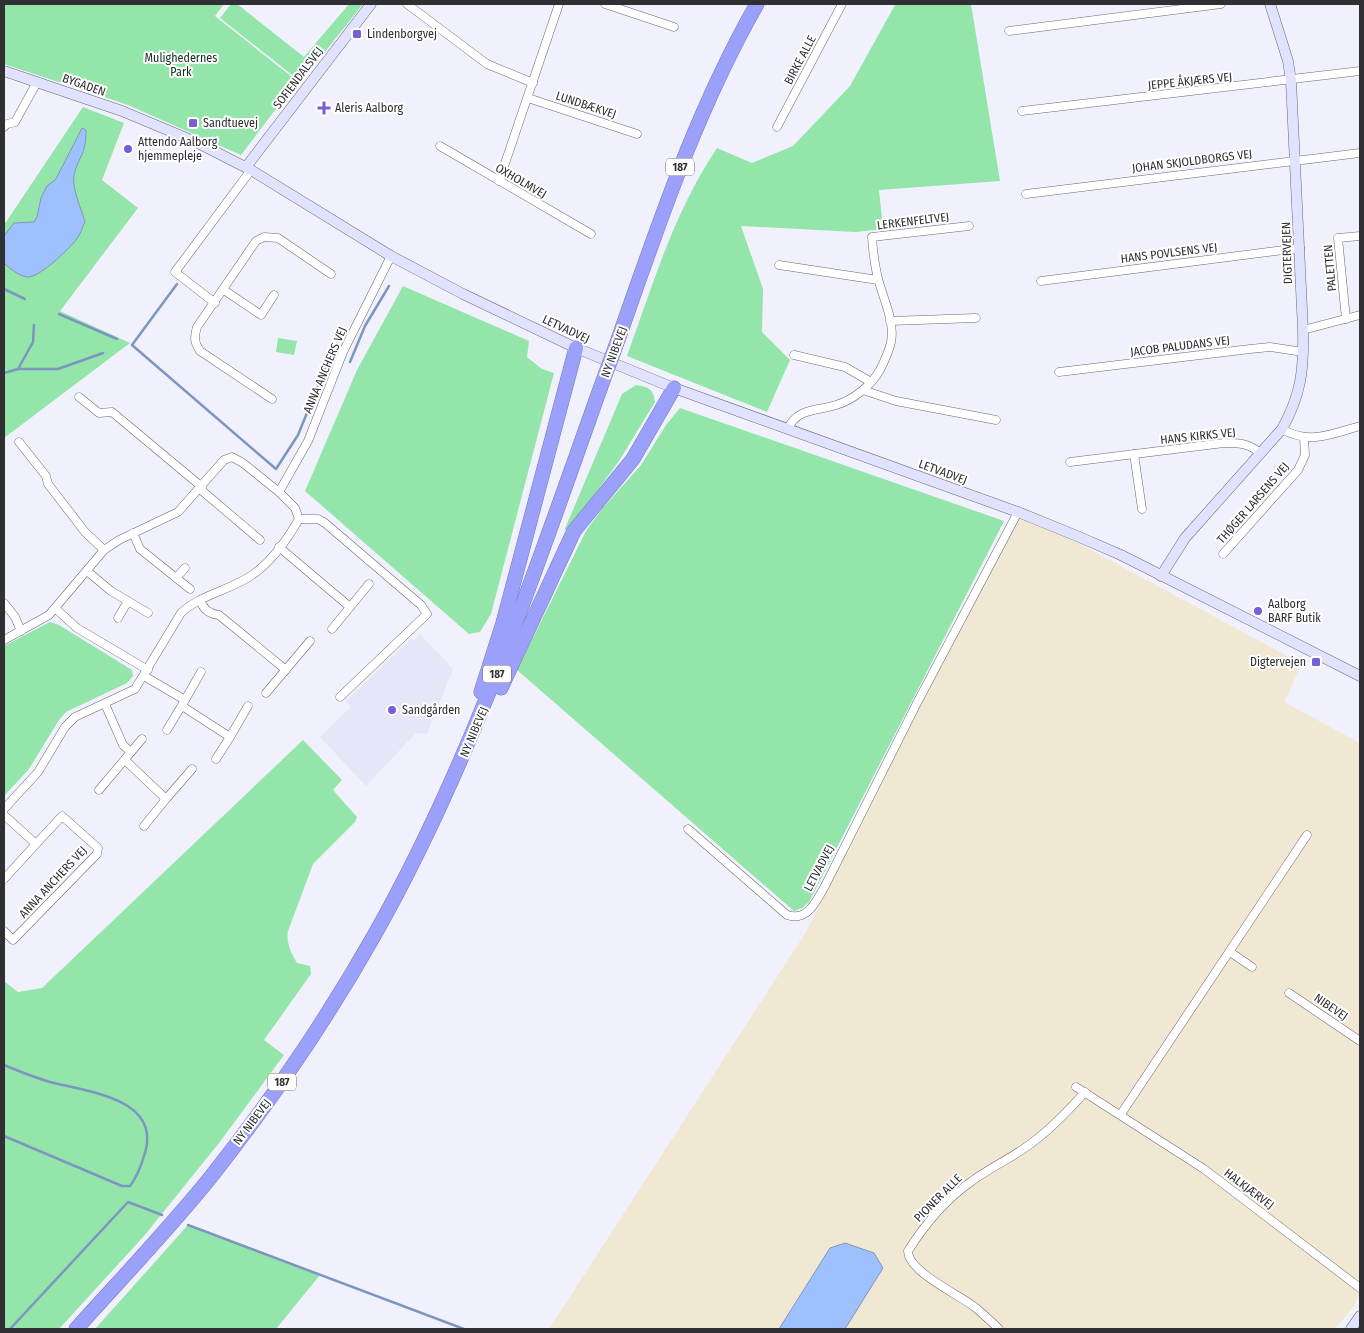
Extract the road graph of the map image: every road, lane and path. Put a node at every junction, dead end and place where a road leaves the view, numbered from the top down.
1 (371, 4) edge
2 (407, 4) edge
3 (559, 4) edge
4 (605, 4) edge
5 (757, 4) edge
6 (842, 4) edge
7 (1221, 4) edge
8 (1270, 4) edge
9 (674, 27) dead end
10 (1009, 31) dead end
11 (4, 71) edge
12 (1360, 71) edge
13 (1291, 81) junction
14 (38, 82) junction
15 (533, 83) junction
16 (528, 98) junction
17 (1022, 111) dead end
18 (156, 124) joint
19 (4, 127) edge
20 (777, 127) dead end
21 (637, 134) dead end
22 (440, 146) dead end
23 (1360, 153) edge
24 (1296, 159) junction
25 (248, 169) junction
26 (499, 181) junction
27 (1026, 194) dead end
28 (969, 226) dead end
29 (591, 234) dead end
30 (1360, 236) edge
31 (1300, 248) junction
32 (391, 256) junction
33 (779, 265) dead end
34 (331, 274) dead end
35 (878, 280) junction
36 (1041, 281) dead end
37 (224, 290) junction
38 (274, 295) dead end
39 (215, 303) junction
40 (1360, 315) edge
41 (976, 318) dead end
42 (1346, 319) junction
43 (890, 321) junction
44 (1303, 330) junction
45 (576, 348) junction
46 (1304, 352) junction
47 (794, 355) dead end
48 (1059, 372) dead end
49 (871, 382) junction
50 (674, 388) junction
51 (863, 390) junction
52 (79, 397) dead end
53 (272, 400) dead end
54 (996, 420) dead end
55 (1360, 426) edge
56 (788, 429) junction
57 (1282, 429) junction
58 (1304, 438) junction
59 (19, 442) dead end
60 (1134, 454) junction
61 (1261, 454) junction
62 (1070, 462) dead end
63 (201, 488) junction
64 (279, 492) junction
65 (1142, 508) dead end
66 (1018, 512) junction
67 (299, 519) junction
68 (133, 534) junction
69 (260, 540) dead end
70 (279, 547) junction
71 (104, 550) junction
72 (1223, 554) dead end
73 (186, 568) dead end
74 (87, 571) junction
75 (1161, 576) junction
76 (176, 578) junction
77 (369, 584) dead end
78 (190, 589) dead end
79 (200, 600) junction
80 (128, 601) junction
81 (4, 603) edge
82 (350, 607) junction
83 (55, 608) junction
84 (148, 613) dead end
85 (118, 618) dead end
86 (332, 629) dead end
87 (21, 631) junction
88 (4, 640) edge
89 (310, 641) dead end
90 (286, 670) junction
91 (201, 672) dead end
92 (146, 673) junction
93 (1360, 676) edge
94 (266, 693) dead end
95 (340, 697) dead end
96 (183, 703) junction
97 (104, 704) junction
98 (248, 706) dead end
99 (167, 730) dead end
100 (230, 737) junction
101 (142, 739) dead end
102 (470, 742) junction
103 (131, 752) junction
104 (216, 759) dead end
105 (125, 760) junction
106 (192, 768) dead end
107 (99, 790) dead end
108 (166, 799) junction
109 (441, 803) junction
110 (4, 809) edge
111 (4, 815) edge
112 (144, 826) dead end
113 (688, 829) dead end
114 (1307, 836) dead end
115 (36, 844) junction
116 (4, 879) edge
117 (4, 931) edge
118 (1230, 952) junction
119 (1252, 967) dead end
120 (1288, 993) dead end
121 (1360, 1041) edge
122 (1076, 1087) dead end
123 (1085, 1092) junction
124 (1121, 1114) junction
125 (1360, 1288) edge
126 (1360, 1316) edge
127 (76, 1329) edge
128 (999, 1329) edge
129 (1351, 1329) edge

1 - 25 street, SOFIENDALSVEJ
2 - 15 street
3 - 15 street
4 - 9 street
5 - 102 highway, NY NIBEVEJ / 187, bridge
6 - 20 street, BIRKE ALLE
7 - 10 street
8 - 13 street, DIGTERVEJEN
11 - 14 street, BYGADEN
12 - 13 street, JEPPE ÅKJÆRS VEJ
13 - 17 street, JEPPE ÅKJÆRS VEJ
13 - 24 street, DIGTERVEJEN
14 - 18 street, BYGADEN
14 - 19 street
15 - 16 street
16 - 21 street, LUNDBÆKVEJ
16 - 26 street
18 - 25 street, LETVADVEJ
22 - 26 street, OXHOLMVEJ
23 - 24 street, JOHAN SKJOLDBORGS VEJ
24 - 27 street, JOHAN SKJOLDBORGS VEJ
24 - 31 street, DIGTERVEJEN
25 - 32 street, LETVADVEJ
25 - 39 street
26 - 29 street, OXHOLMVEJ
28 - 35 street, LERKENFELTVEJ
30 - 42 street, PALETTEN
31 - 36 street, HANS POVLSENS VEJ
31 - 44 street, DIGTERVEJEN
32 - 45 street, LETVADVEJ
32 - 64 street, ANNA ANCHERS VEJ
33 - 35 street
34 - 37 street
35 - 43 street, LERKENFELTVEJ
37 - 38 street
37 - 39 street
39 - 53 street
40 - 42 street
41 - 43 street
42 - 44 street
43 - 49 street, LERKENFELTVEJ
44 - 46 street, DIGTERVEJEN
45 - 50 street, LETVADVEJ
45 - 109 highway
46 - 48 street, JACOB PALUDANS VEJ
46 - 57 street, DIGTERVEJEN
47 - 49 street
49 - 51 street, LERKENFELTVEJ
50 - 56 street, LETVADVEJ
50 - 102 highway
51 - 54 street
51 - 56 street, LERKENFELTVEJ
52 - 63 street
55 - 58 street
56 - 66 street, LETVADVEJ
57 - 58 street
57 - 61 street, DIGTERVEJEN
58 - 72 street, THØGER LARSENS VEJ
59 - 71 street
60 - 61 street, HANS KIRKS VEJ
60 - 62 street, HANS KIRKS VEJ
60 - 65 street
61 - 75 street, DIGTERVEJEN
63 - 64 street
63 - 68 street
63 - 69 street
64 - 67 street
66 - 75 street, LETVADVEJ
66 - 113 street, LETVADVEJ
67 - 70 street
67 - 95 street
68 - 71 street
68 - 76 street
70 - 79 street
70 - 82 street
71 - 74 street
73 - 76 street
74 - 80 street
74 - 83 street
75 - 93 street, LETVADVEJ
76 - 78 street
77 - 82 street
79 - 90 street
79 - 92 street
80 - 84 street
80 - 85 street
81 - 87 street
82 - 86 street
83 - 87 street
83 - 92 street
87 - 88 street
89 - 90 street
90 - 94 street
91 - 96 street
92 - 96 street
92 - 97 street
96 - 99 street
96 - 100 street
97 - 103 street
97 - 110 street
98 - 100 street
100 - 104 street
101 - 103 street
102 - 109 highway, NY NIBEVEJ / 187
103 - 105 street
105 - 107 street
105 - 108 street
106 - 108 street
108 - 112 street
109 - 127 highway, NY NIBEVEJ / 187
111 - 115 street
114 - 118 street
115 - 116 street, ANNA ANCHERS VEJ
115 - 117 street, ANNA ANCHERS VEJ
118 - 119 street
118 - 124 street
120 - 121 street, NIBEVEJ
122 - 123 street, HALKJÆRVEJ
123 - 124 street, HALKJÆRVEJ
123 - 128 street, PIONER ALLE
124 - 125 street, HALKJÆRVEJ
126 - 129 street

